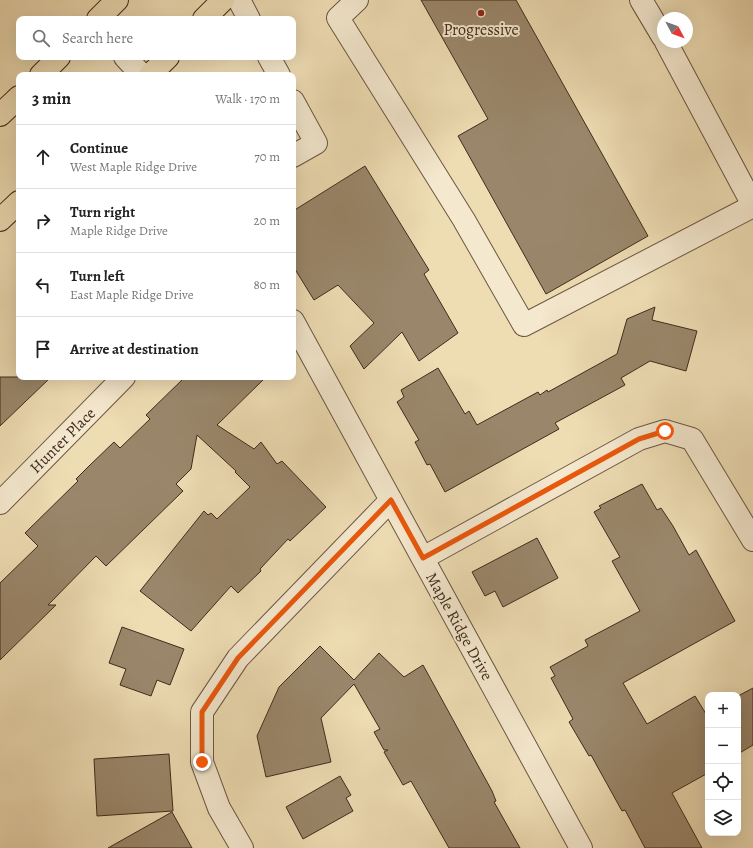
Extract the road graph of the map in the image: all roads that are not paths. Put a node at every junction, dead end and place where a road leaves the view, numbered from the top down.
1 (117, 0) edge
2 (223, 0) edge
3 (239, 0) edge
4 (357, 0) edge
5 (641, 0) edge
6 (101, 16) edge
7 (207, 16) edge
8 (247, 16) edge
9 (657, 27) edge
10 (669, 48) edge
11 (56, 60) edge
12 (128, 60) edge
13 (165, 60) edge
14 (271, 60) edge
15 (44, 72) edge
16 (139, 72) edge
17 (153, 72) edge
18 (277, 72) edge
19 (16, 99) edge
20 (296, 106) edge
21 (0, 115) edge
22 (296, 154) edge
23 (16, 205) edge
24 (753, 206) edge
25 (0, 220) edge
26 (296, 326) edge
27 (121, 380) edge
28 (391, 500) junction
29 (0, 503) edge
30 (753, 540) edge
31 (423, 558) junction
32 (242, 848) edge
33 (581, 848) edge

1 - 6 highway
2 - 7 highway
3 - 8 street
4 - 24 street
5 - 9 street
10 - 24 street
11 - 15 highway
12 - 16 street
13 - 17 highway
14 - 18 street
19 - 21 highway
20 - 22 street
23 - 25 highway
26 - 28 street, Maple Ridge Drive
27 - 29 street, Hunter Place
28 - 31 street, Maple Ridge Drive
28 - 32 street
30 - 31 street
31 - 33 street, Maple Ridge Drive

